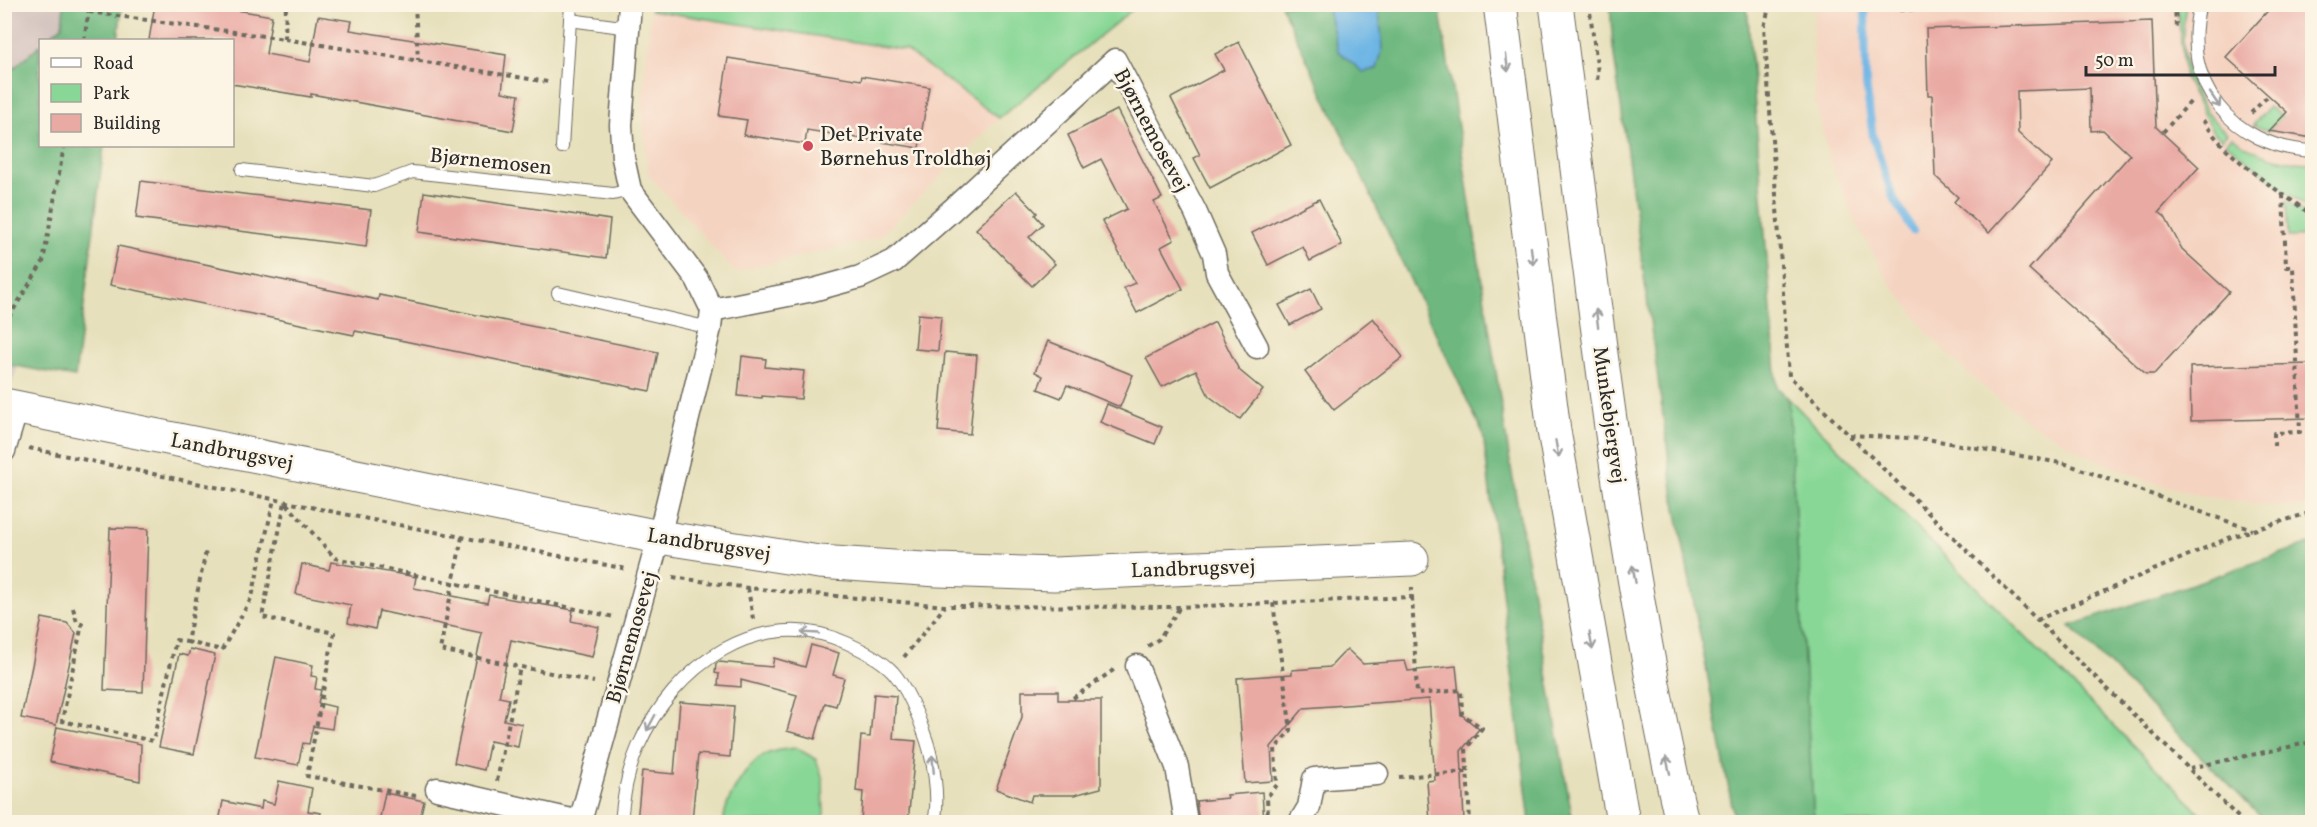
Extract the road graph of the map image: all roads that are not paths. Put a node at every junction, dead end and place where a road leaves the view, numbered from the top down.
1 (572, 4) edge
2 (630, 4) edge
3 (1500, 4) edge
4 (1556, 4) edge
5 (2200, 4) edge
6 (570, 20) junction
7 (629, 28) junction
8 (562, 147) dead end
9 (2313, 151) edge
10 (242, 171) dead end
11 (630, 190) junction
12 (558, 293) dead end
13 (711, 319) junction
14 (1257, 347) dead end
15 (11, 406) edge
16 (4, 451) edge
17 (659, 537) junction
18 (1412, 559) dead end
19 (1137, 666) dead end
20 (1377, 774) road end
21 (437, 789) road end
22 (580, 822) edge
23 (621, 822) edge
24 (934, 822) edge
25 (1186, 822) edge
26 (1300, 822) edge
27 (1623, 822) edge
28 (1682, 822) edge

1 - 6 lane, Bjørnemosen
2 - 7 street
3 -> 27 street
28 -> 4 street, Munkebjergvej
5 -> 9 lane
6 - 7 lane
6 - 8 lane, Bjørnemosen
7 - 11 street
10 - 11 lane, Bjørnemosen
11 - 13 street
12 - 13 lane
13 - 14 street, Bjørnemosevej
13 - 17 street, Bjørnemosevej
15 - 16 street, Landbrugsvej
15 - 17 street, Landbrugsvej
17 - 18 street, Landbrugsvej
17 - 22 street, Bjørnemosevej
19 - 25 street
20 - 26 street
21 - 22 street
24 -> 23 lane

